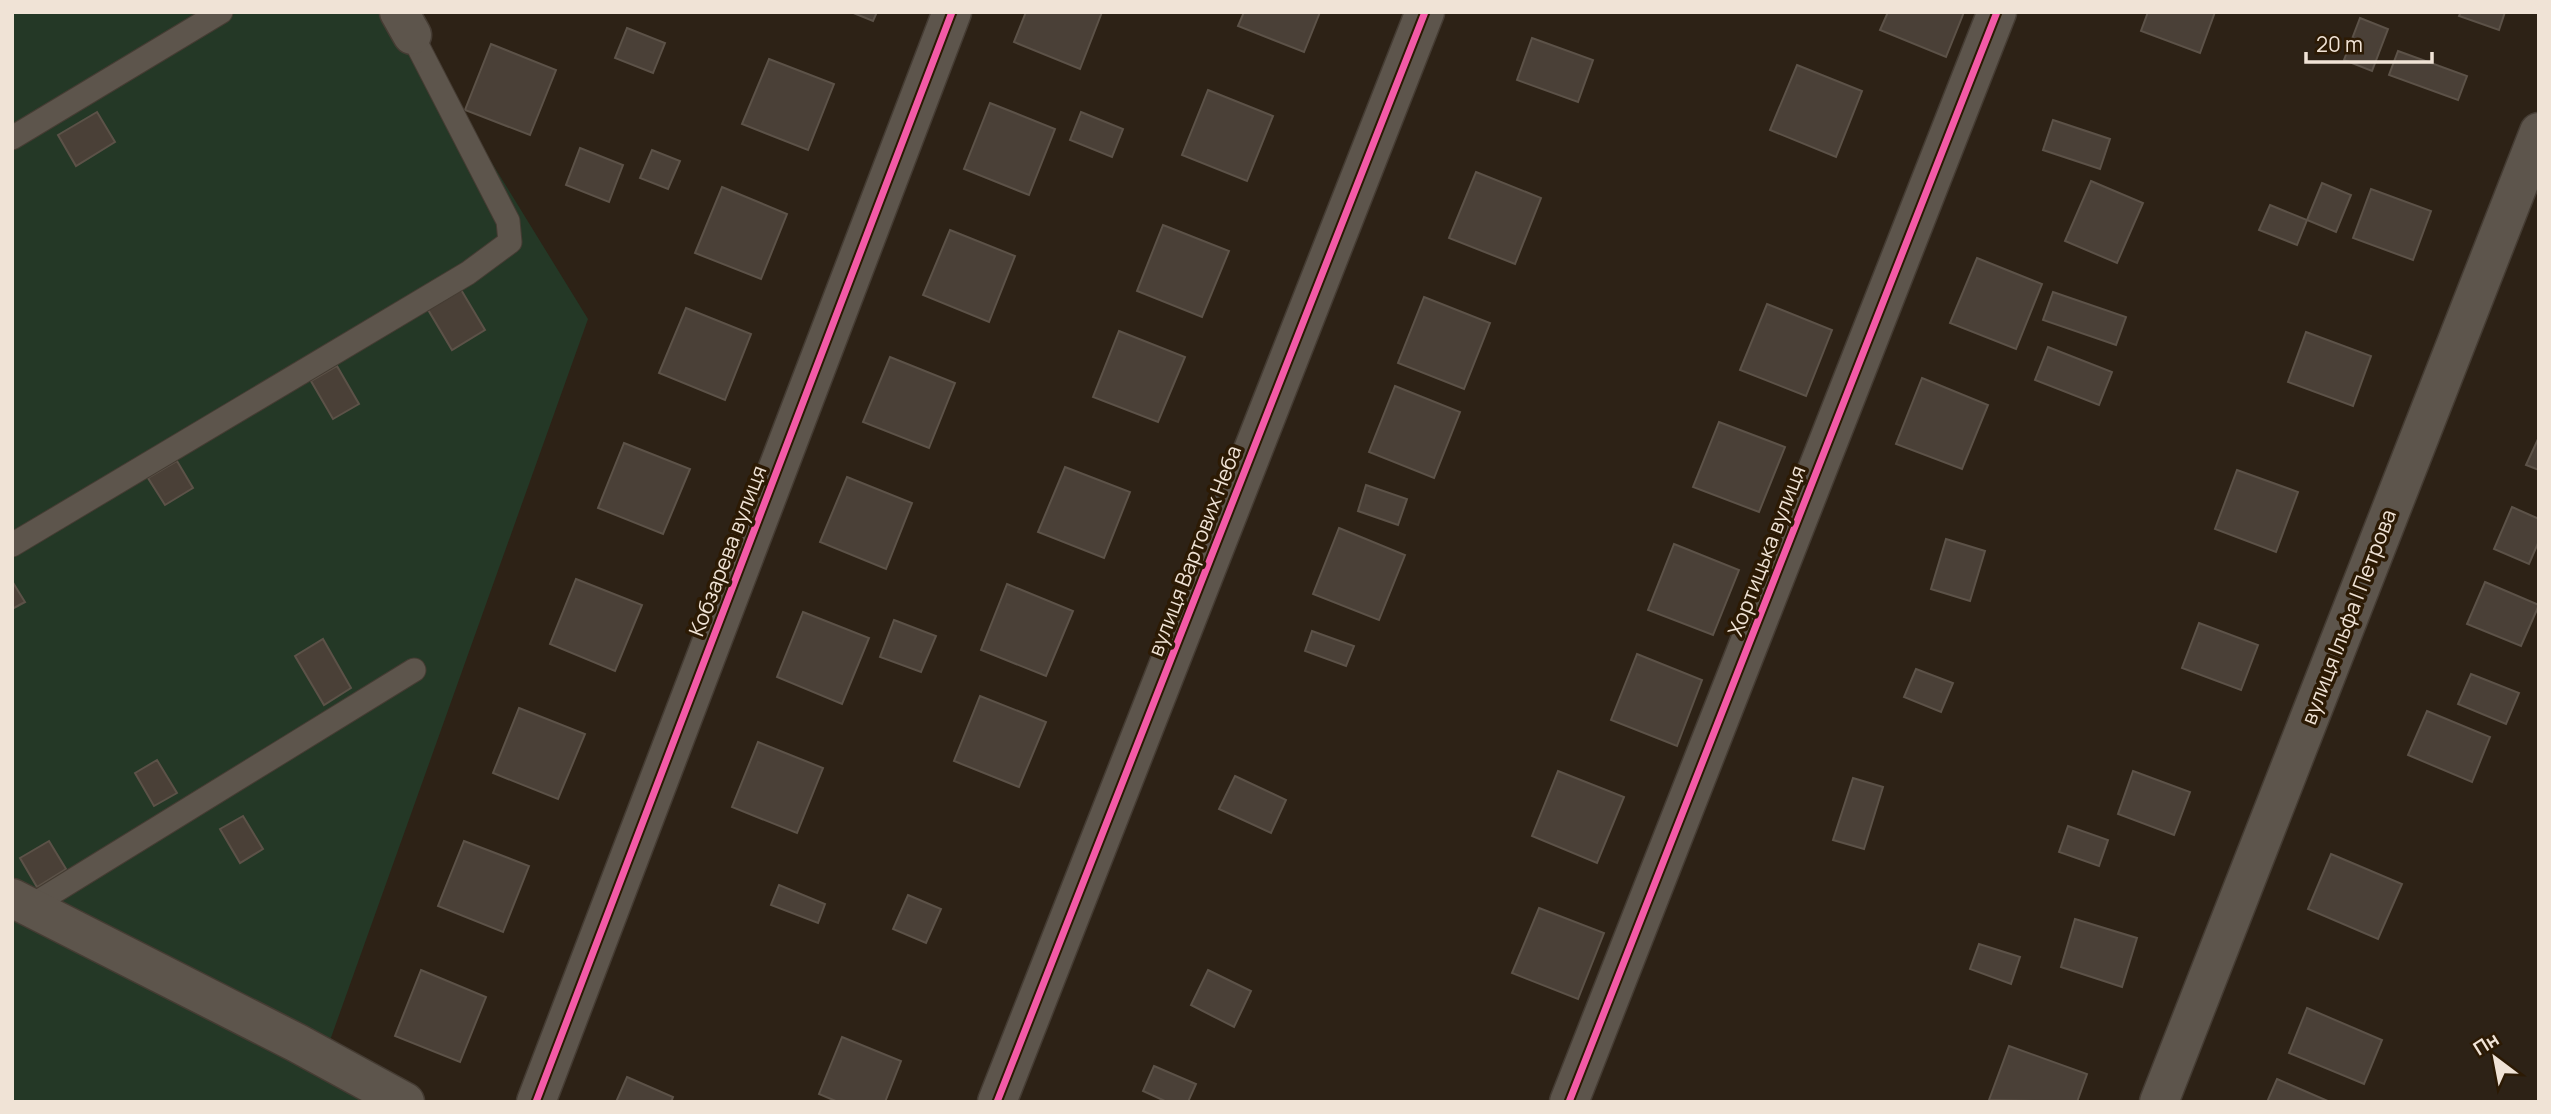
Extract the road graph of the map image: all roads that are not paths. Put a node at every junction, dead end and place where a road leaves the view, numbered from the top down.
1 (221, 12) edge
2 (952, 12) edge
3 (1425, 12) edge
4 (1997, 12) edge
5 (411, 20) edge
6 (2539, 132) edge
7 (12, 138) edge
8 (12, 545) edge
9 (414, 670) dead end
10 (21, 902) edge
11 (405, 1102) edge
12 (536, 1102) edge
13 (997, 1102) edge
14 (1569, 1102) edge
15 (2159, 1102) edge

1 - 7 lane
2 - 12 street, Кобзарева вулиця
3 - 13 street, вулиця Вартових Неба
4 - 14 street, Хортицька вулиця
5 - 8 lane
6 - 15 street, вулиця Ільфа І Петрова
9 - 10 lane
10 - 11 street

